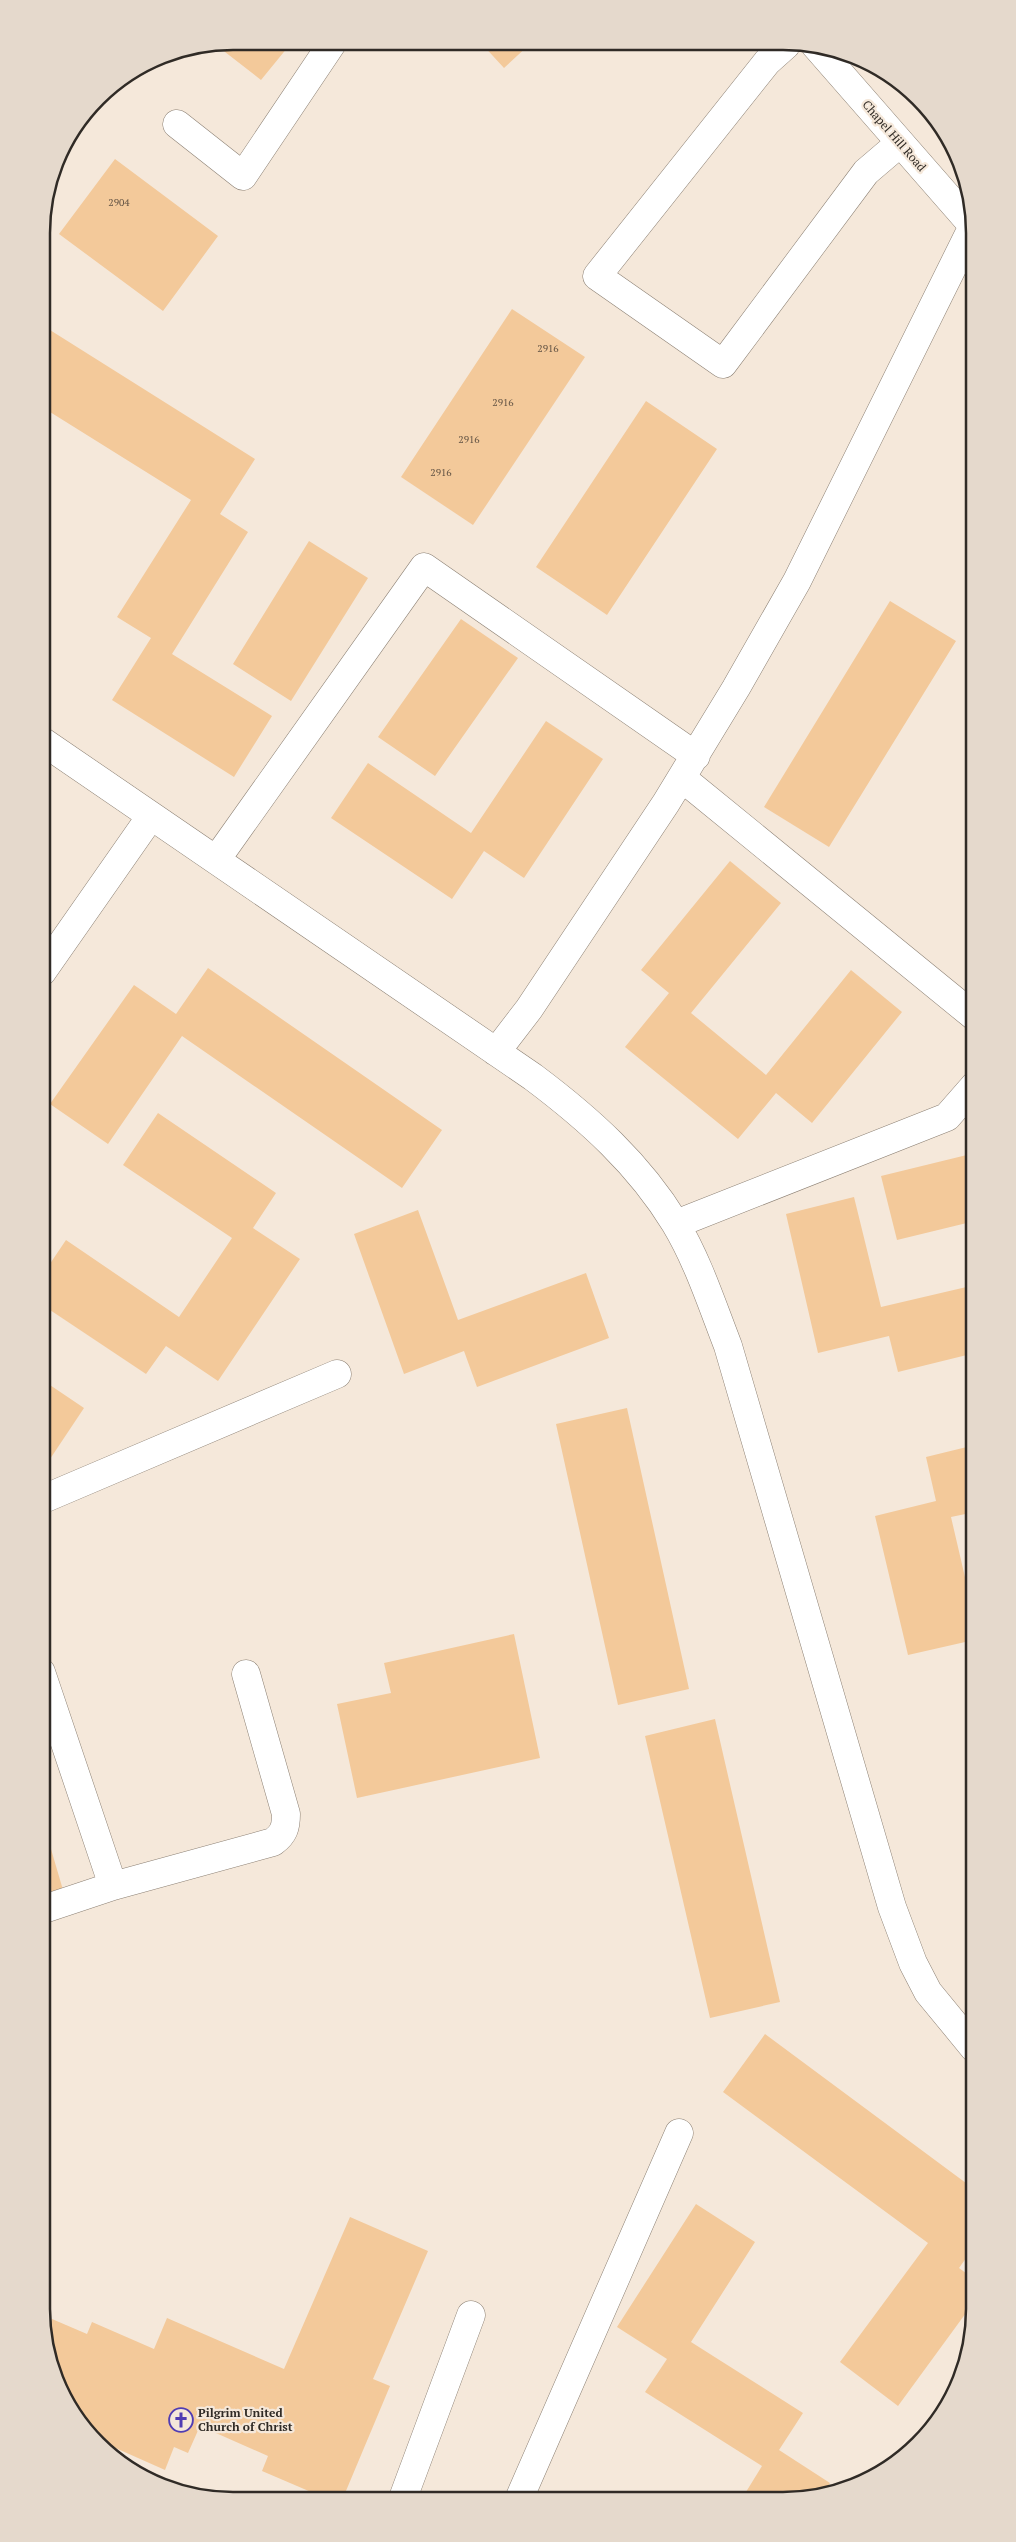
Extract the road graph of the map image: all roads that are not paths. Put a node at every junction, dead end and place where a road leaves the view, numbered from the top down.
1 (328, 50) edge
2 (780, 50) edge
3 (824, 55) edge
4 (177, 124) dead end
5 (900, 143) junction
6 (965, 217) edge
7 (966, 240) edge
8 (50, 746) edge
9 (689, 767) junction
10 (152, 816) junction
11 (216, 860) junction
12 (50, 961) edge
13 (966, 1009) edge
14 (496, 1052) junction
15 (966, 1096) edge
16 (676, 1224) junction
17 (337, 1374) dead end
18 (50, 1496) edge
19 (246, 1674) dead end
20 (50, 1699) edge
21 (113, 1886) junction
22 (50, 1907) edge
23 (966, 2039) edge
24 (679, 2133) dead end
25 (471, 2315) dead end
26 (405, 2492) edge
27 (522, 2492) edge

1 - 4 street
2 - 5 street
3 - 5 street, Chapel Hill Road
5 - 6 street, Chapel Hill Road
7 - 9 street
8 - 10 street
9 - 11 street
9 - 13 street
9 - 14 street
10 - 11 street
10 - 12 street
11 - 14 street
14 - 16 street
15 - 16 street
16 - 23 street
17 - 18 street
19 - 21 street
20 - 21 street
21 - 22 street
24 - 27 street
25 - 26 street

